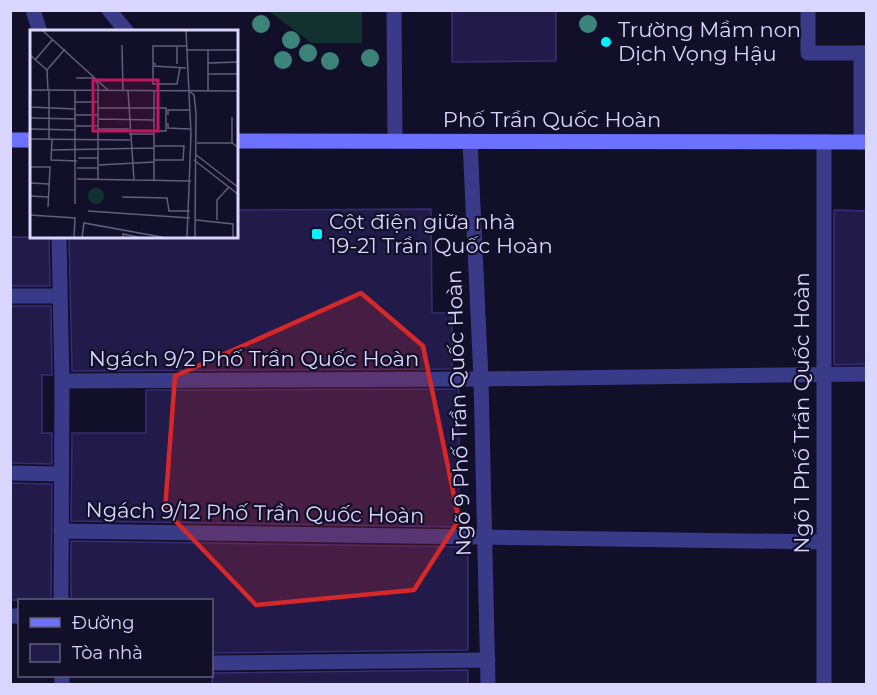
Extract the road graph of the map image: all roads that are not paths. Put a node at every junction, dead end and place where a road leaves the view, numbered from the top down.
1 (33, 10) edge
2 (109, 10) edge
3 (394, 10) edge
4 (808, 10) edge
5 (39, 30) edge
6 (125, 30) edge
7 (864, 53) edge
8 (10, 140) edge
9 (30, 140) edge
10 (238, 141) edge
11 (395, 141) junction
12 (470, 141) junction
13 (824, 142) junction
14 (864, 142) edge
15 (59, 238) edge
16 (10, 296) edge
17 (59, 296) junction
18 (824, 374) junction
19 (867, 374) edge
20 (481, 379) junction
21 (62, 381) junction
22 (10, 473) edge
23 (60, 474) junction
24 (61, 531) junction
25 (483, 537) junction
26 (823, 542) junction
27 (62, 599) edge
28 (488, 660) junction
29 (213, 663) edge
30 (488, 684) edge
31 (824, 684) edge

1 - 5 street
2 - 6 street
3 - 11 street
4 - 7 street
7 - 14 street
8 - 9 street
10 - 11 street, Phố Trần Quốc Hoàn
11 - 12 street, Phố Trần Quốc Hoàn
12 - 13 street, Phố Trần Quốc Hoàn
12 - 20 street, Ngõ 9 Phố Trần Quốc Hoàn
13 - 14 street, Phố Trần Quốc Hoàn
13 - 18 street, Ngõ 1 Phố Trần Quốc Hoàn
15 - 17 street
16 - 17 street
17 - 21 street
18 - 19 street, Ngách 9/2 Phố Trần Quốc Hoàn
18 - 20 street, Ngách 9/2 Phố Trần Quốc Hoàn
18 - 26 street, Ngõ 1 Phố Trần Quốc Hoàn
20 - 21 street, Ngách 9/2 Phố Trần Quốc Hoàn
20 - 25 street, Ngõ 9 Phố Trần Quốc Hoàn
21 - 23 street
22 - 23 street
23 - 24 street
24 - 25 street, Ngách 9/12 Phố Trần Quốc Hoàn
24 - 27 street
25 - 26 street, Ngách 9/12 Phố Trần Quốc Hoàn
25 - 28 street, Ngõ 9 Phố Trần Quốc Hoàn
26 - 31 street, Ngõ 1 Phố Trần Quốc Hoàn
28 - 29 street
28 - 30 street, Ngõ 9 Phố Trần Quốc Hoàn

